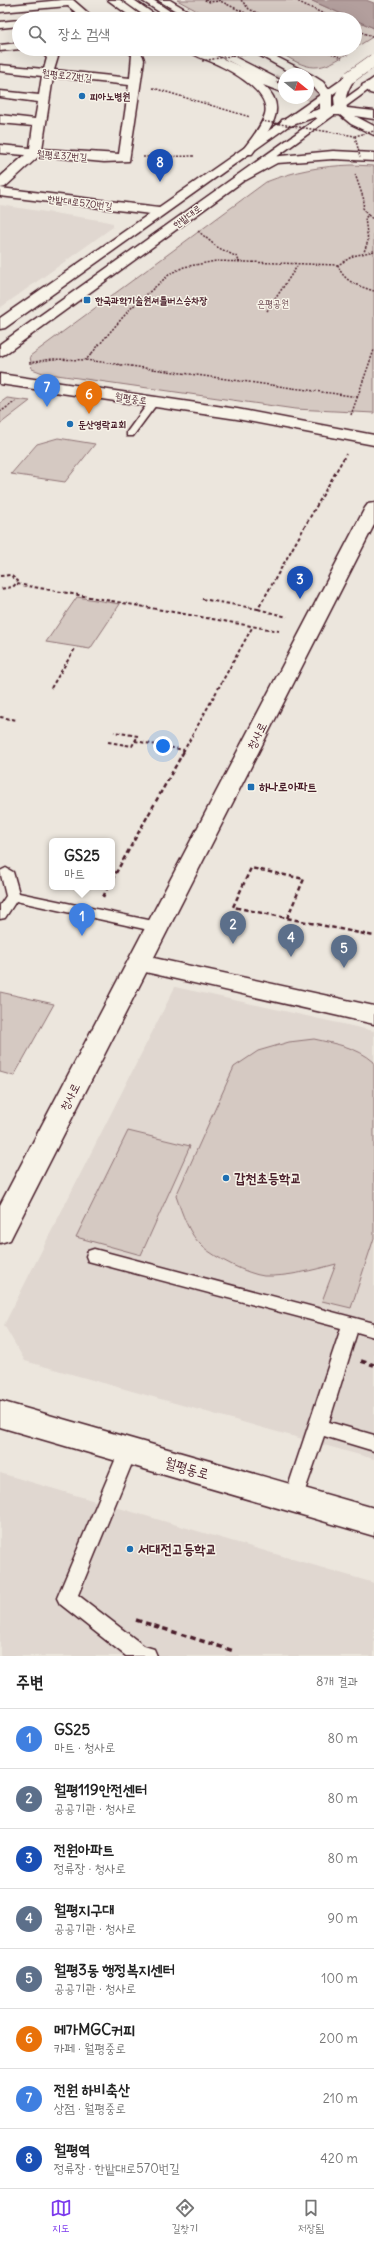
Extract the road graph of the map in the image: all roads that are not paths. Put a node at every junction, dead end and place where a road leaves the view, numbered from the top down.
1 (113, 0) edge
2 (127, 0) edge
3 (146, 0) edge
4 (164, 0) edge
5 (69, 1) edge
6 (0, 9) edge
7 (82, 12) edge
8 (131, 12) edge
9 (146, 12) edge
10 (166, 12) edge
11 (184, 12) edge
12 (0, 25) edge
13 (12, 25) edge
14 (12, 47) edge
15 (0, 48) edge
16 (52, 56) edge
17 (137, 56) edge
18 (206, 56) edge
19 (223, 56) edge
20 (248, 56) edge
21 (266, 56) edge
22 (374, 60) edge
23 (0, 68) edge
24 (289, 68) tunnel mouth
25 (235, 70) junction
26 (278, 71) tunnel mouth
27 (48, 73) junction
28 (350, 77) junction
29 (314, 78) edge
30 (314, 81) edge
31 (133, 82) junction
32 (278, 86) tunnel mouth
33 (278, 86) tunnel mouth
34 (370, 86) edge
35 (0, 94) edge
36 (314, 98) edge
37 (44, 99) junction
38 (332, 103) junction
39 (374, 115) edge
40 (0, 119) edge
41 (41, 123) junction
42 (374, 131) edge
43 (0, 149) edge
44 (248, 151) junction
45 (35, 153) junction
46 (374, 157) edge
47 (239, 179) junction
48 (0, 184) edge
49 (0, 192) edge
50 (159, 211) junction
51 (0, 325) edge
52 (0, 351) edge
53 (0, 379) edge
54 (154, 401) junction
55 (237, 414) junction
56 (368, 423) dead end
57 (130, 434) dead end
58 (374, 440) edge
59 (374, 508) edge
60 (6, 872) dead end
61 (13, 896) junction
62 (0, 916) edge
63 (158, 927) junction
64 (140, 963) junction
65 (374, 1015) edge
66 (0, 1232) edge
67 (94, 1256) dead end
68 (351, 1324) junction
69 (374, 1330) edge
70 (0, 1414) edge
71 (318, 1427) junction
72 (374, 1442) edge
73 (128, 1451) junction
74 (293, 1499) junction
75 (374, 1522) edge
76 (147, 1656) edge

1 - 8 street
2 - 9 street
3 - 10 street
4 - 11 street
5 - 6 street
5 - 7 street
12 - 13 street
14 - 15 street
16 - 27 street
17 - 31 street
18 - 25 street
19 - 33 street
20 - 26 street
21 - 24 street
22 - 28 street, bridge
23 - 27 street, 월평로27번길
25 - 32 street
25 - 44 street
27 - 31 street, 월평로27번길
27 - 37 street
28 - 29 street
28 - 38 street
30 - 38 street
31 - 45 street, 월평로37번길
34 - 38 street
35 - 37 street
36 - 38 street
37 - 41 street
38 - 39 street
38 - 42 street
38 - 44 street
38 - 47 street, 한밭대로
40 - 41 street
41 - 45 street
43 - 45 street, 월평로37번길
44 - 50 street
45 - 48 street
46 - 47 street
47 - 52 street, 한밭대로
49 - 50 street, 한밭대로570번길
50 - 51 street
53 - 54 street, 월평중로
54 - 55 street, 월평중로
54 - 57 lane
55 - 56 street
55 - 58 street
59 - 63 street, 청사로
60 - 61 lane
61 - 62 lane
61 - 63 lane
63 - 64 street, 청사로
64 - 65 street
64 - 66 street, 청사로
67 - 68 lane
68 - 69 lane
68 - 71 lane
70 - 73 street, 월평동로
71 - 72 lane
71 - 74 lane
73 - 74 street, 월평동로
73 - 76 lane
74 - 75 street, 월평동로

